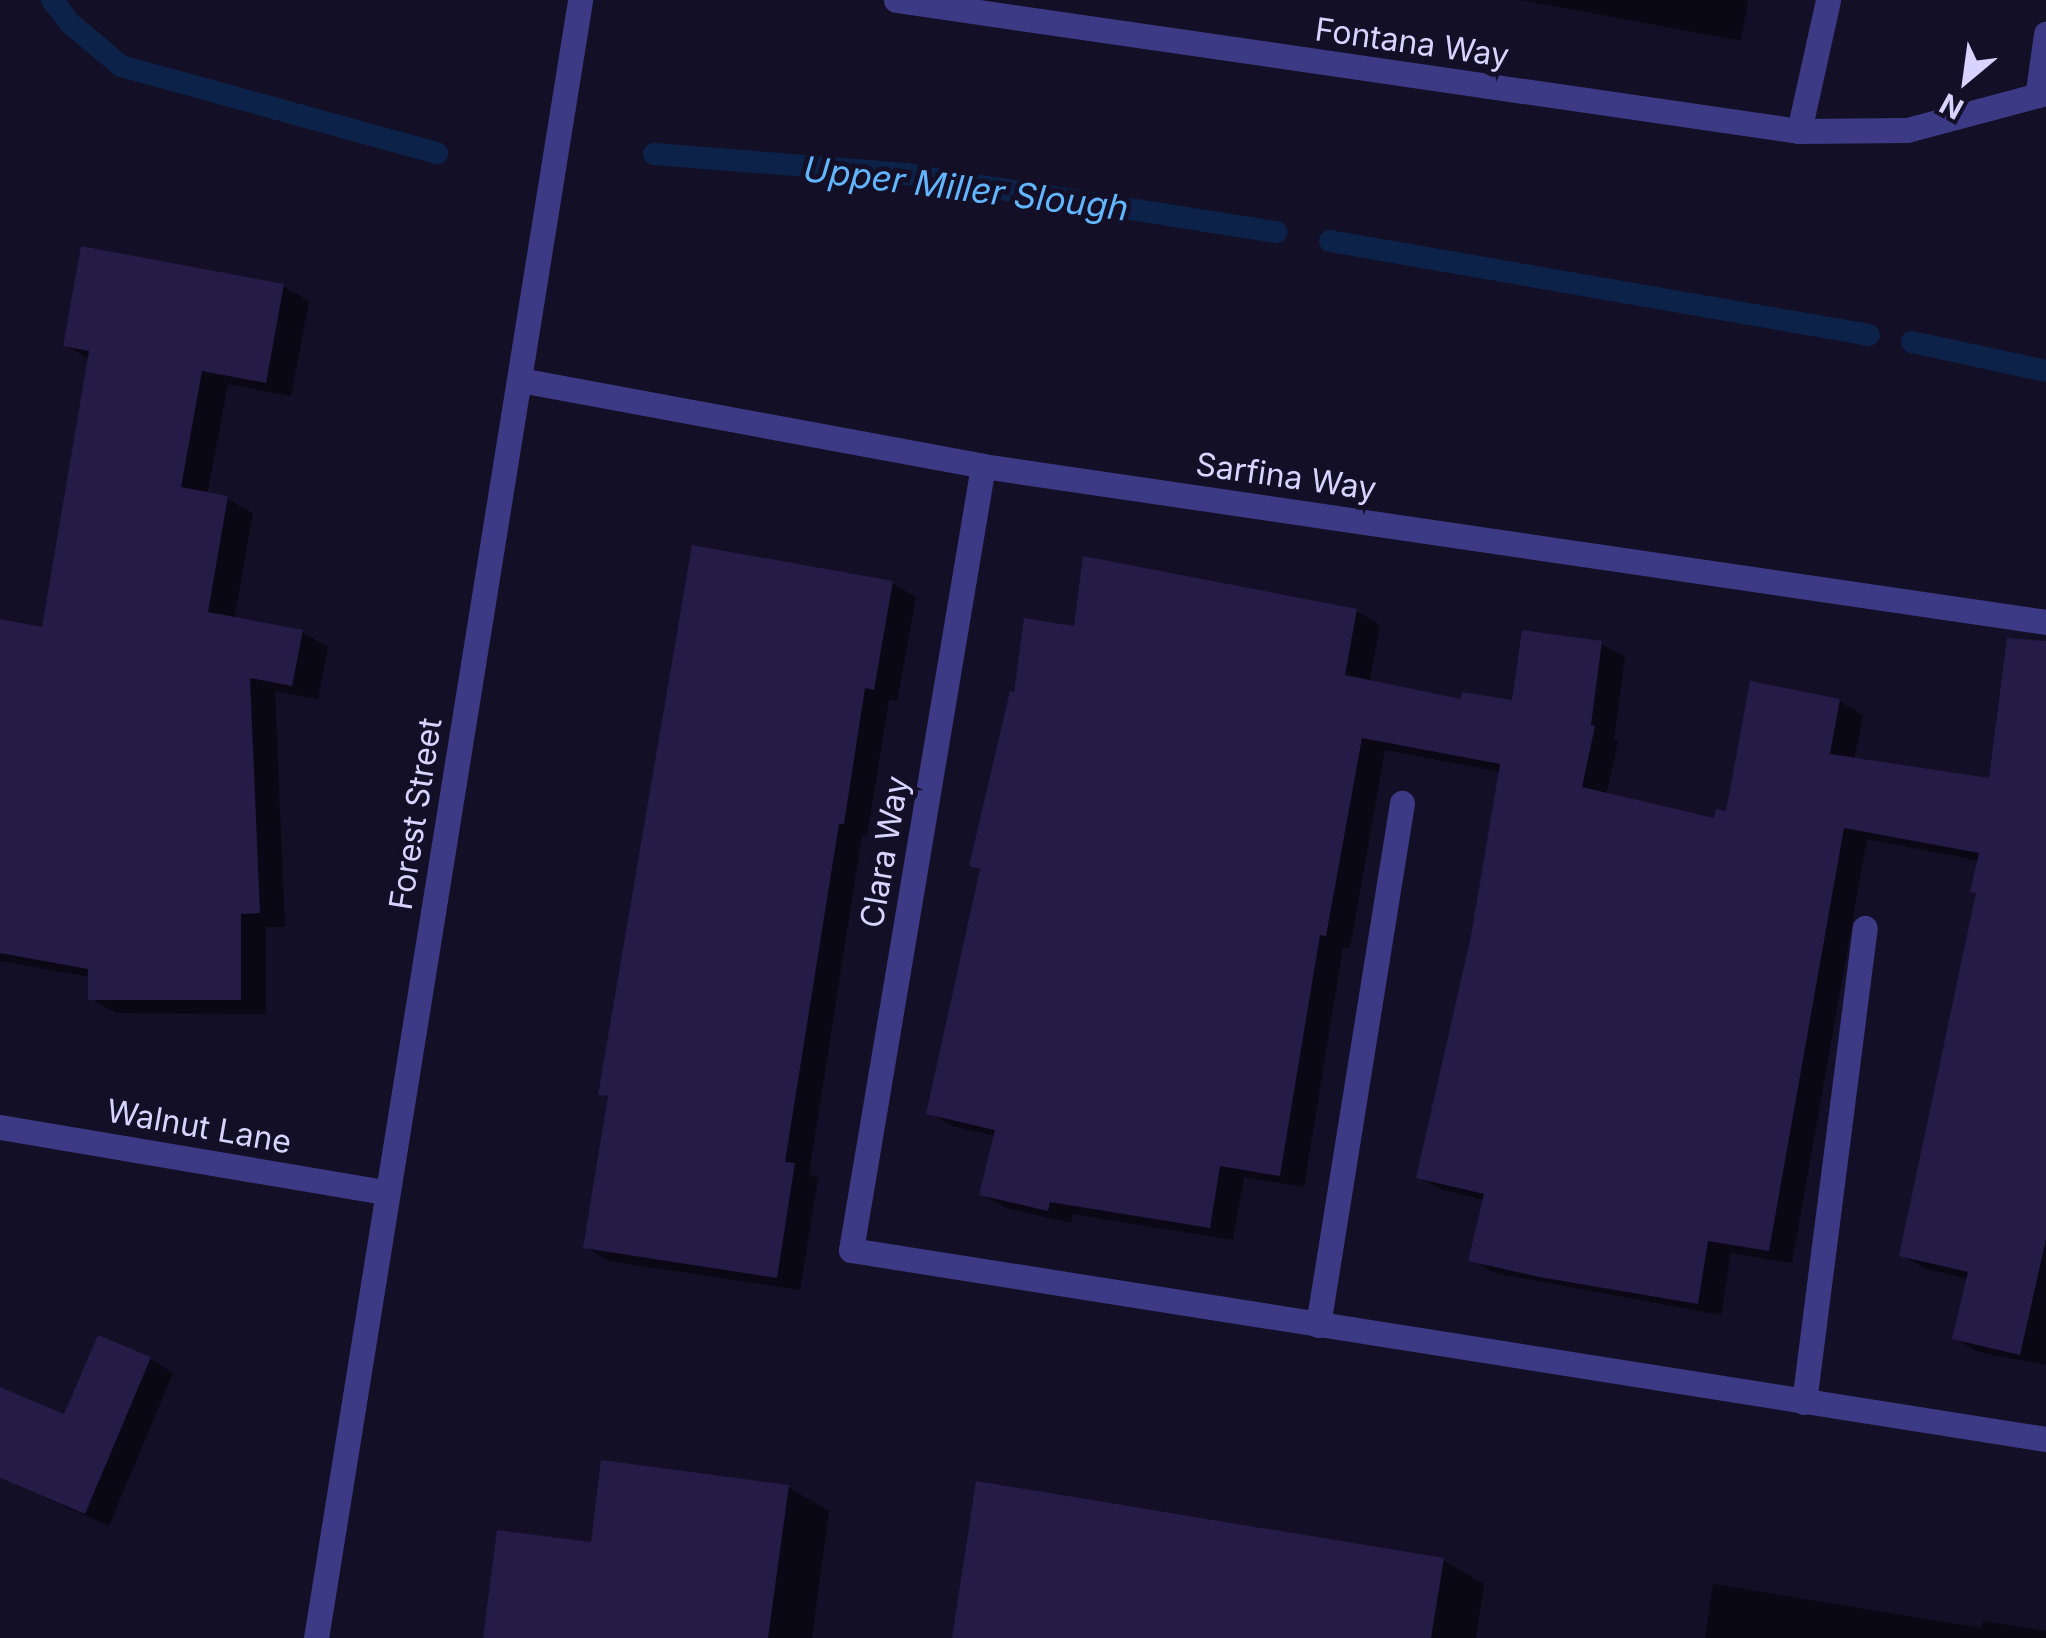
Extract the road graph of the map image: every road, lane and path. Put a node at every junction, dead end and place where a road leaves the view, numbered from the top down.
1 (580, 0) edge
2 (896, 0) edge
3 (1828, 0) edge
4 (2046, 34) edge
5 (2042, 92) edge
6 (1800, 131) junction
7 (520, 380) junction
8 (983, 466) junction
9 (2046, 622) edge
10 (1402, 803) dead end
11 (1865, 928) dead end
12 (0, 1126) edge
13 (386, 1192) junction
14 (1318, 1325) junction
15 (1804, 1402) junction
16 (2046, 1440) edge
17 (316, 1638) edge

1 - 7 street, Forest Street
2 - 6 street, Fontana Way
3 - 6 street
4 - 5 street
5 - 6 street, Fontana Way
7 - 8 street, Sarfina Way
7 - 13 street, Forest Street
8 - 9 street, Sarfina Way
8 - 14 street, Clara Way
10 - 14 street
11 - 15 street
12 - 13 street, Walnut Lane
13 - 17 street, Forest Street
14 - 15 street
15 - 16 street

